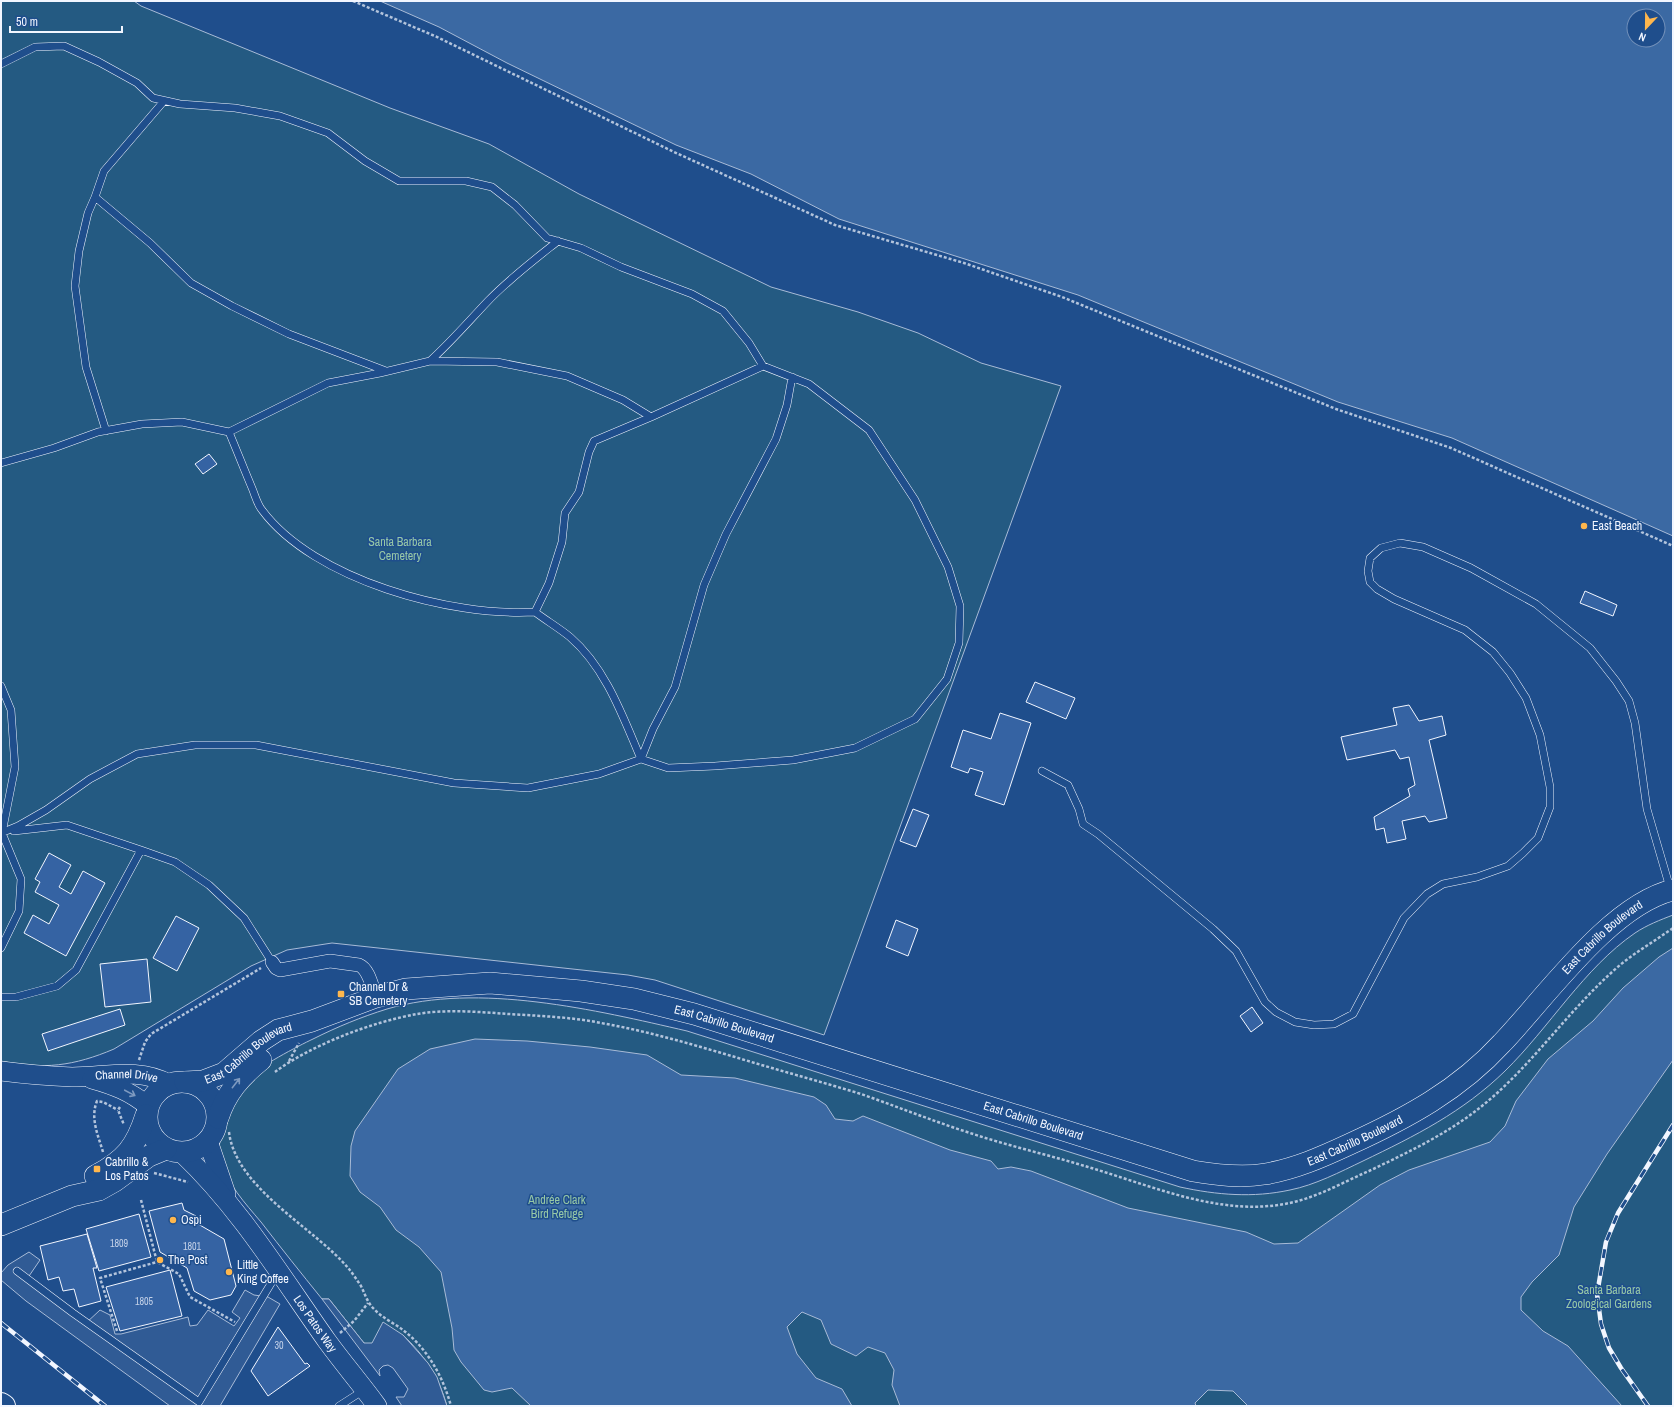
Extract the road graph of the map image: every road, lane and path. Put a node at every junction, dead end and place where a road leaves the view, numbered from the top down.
1 (353, 1) edge
2 (1, 64) edge
3 (164, 101) junction
4 (96, 197) junction
5 (558, 241) junction
6 (430, 360) junction
7 (763, 366) junction
8 (386, 372) junction
9 (792, 377) junction
10 (651, 417) junction
11 (106, 431) junction
12 (229, 432) junction
13 (1, 463) edge
14 (1673, 546) edge
15 (535, 612) junction
16 (1, 686) edge
17 (641, 759) junction
18 (1042, 770) dead end
19 (1, 833) edge
20 (141, 850) junction
21 (1672, 890) edge
22 (1, 948) edge
23 (268, 964) junction
24 (1, 997) edge
25 (376, 997) junction
26 (312, 1021) junction
27 (138, 1064) dead end
28 (1, 1071) edge
29 (83, 1076) junction
30 (177, 1083) junction
31 (124, 1101) dead end
32 (118, 1110) junction
33 (147, 1110) junction
34 (223, 1123) junction
35 (124, 1129) dead end
36 (208, 1141) junction
37 (174, 1151) junction
38 (105, 1160) dead end
39 (151, 1173) dead end
40 (191, 1183) dead end
41 (72, 1196) junction
42 (141, 1200) dead end
43 (229, 1201) junction
44 (1, 1225) edge
45 (157, 1262) junction
46 (279, 1270) junction
47 (17, 1271) dead end
48 (368, 1303) junction
49 (244, 1328) junction
50 (328, 1342) junction
51 (116, 1344) junction
52 (365, 1390) junction
53 (1, 1404) edge
54 (4, 1406) edge
55 (339, 1406) edge
56 (377, 1406) edge
57 (450, 1406) edge

1 - 14 path
2 - 3 lane
3 - 4 lane
3 - 5 lane
4 - 8 lane
4 - 11 lane
5 - 6 lane
5 - 7 lane
6 - 8 lane
6 - 10 lane
7 - 9 lane
7 - 10 lane
8 - 12 lane
9 - 17 lane
9 - 17 lane
10 - 15 lane
11 - 12 lane
11 - 13 lane
12 - 15 lane
15 - 17 lane
16 - 19 lane
17 - 19 lane
18 - 21 lane
19 - 20 lane
19 - 22 lane
20 - 23 lane
20 - 24 lane
21 - 25 main road, East Cabrillo Boulevard
23 - 25 street
23 - 27 path
25 - 26 main road, East Cabrillo Boulevard
26 - 30 main road, East Cabrillo Boulevard
34 -> 26 main road, East Cabrillo Boulevard
28 - 29 main road, Channel Drive
29 - 30 main road, Channel Drive
29 -> 33 main road, Channel Drive
30 - 33 main road
30 - 34 main road
31 - 32 path
32 - 35 path
32 - 38 path
33 - 37 main road
33 - 41 main road
34 - 36 main road
34 - 48 path
36 - 37 main road
36 - 43 main road, Los Patos Way
37 - 41 main road
37 - 43 main road, Los Patos Way
39 - 40 path
41 - 44 main road
42 - 45 path
43 - 46 main road, Los Patos Way
45 - 49 path
45 - 51 path
46 - 49 lane
46 - 50 main road, Los Patos Way
47 - 51 lane
48 - 50 path
48 - 57 path
49 - 51 lane
50 - 52 main road, Los Patos Way
52 - 55 lane
52 - 56 main road, Los Patos Way
53 - 54 highway

